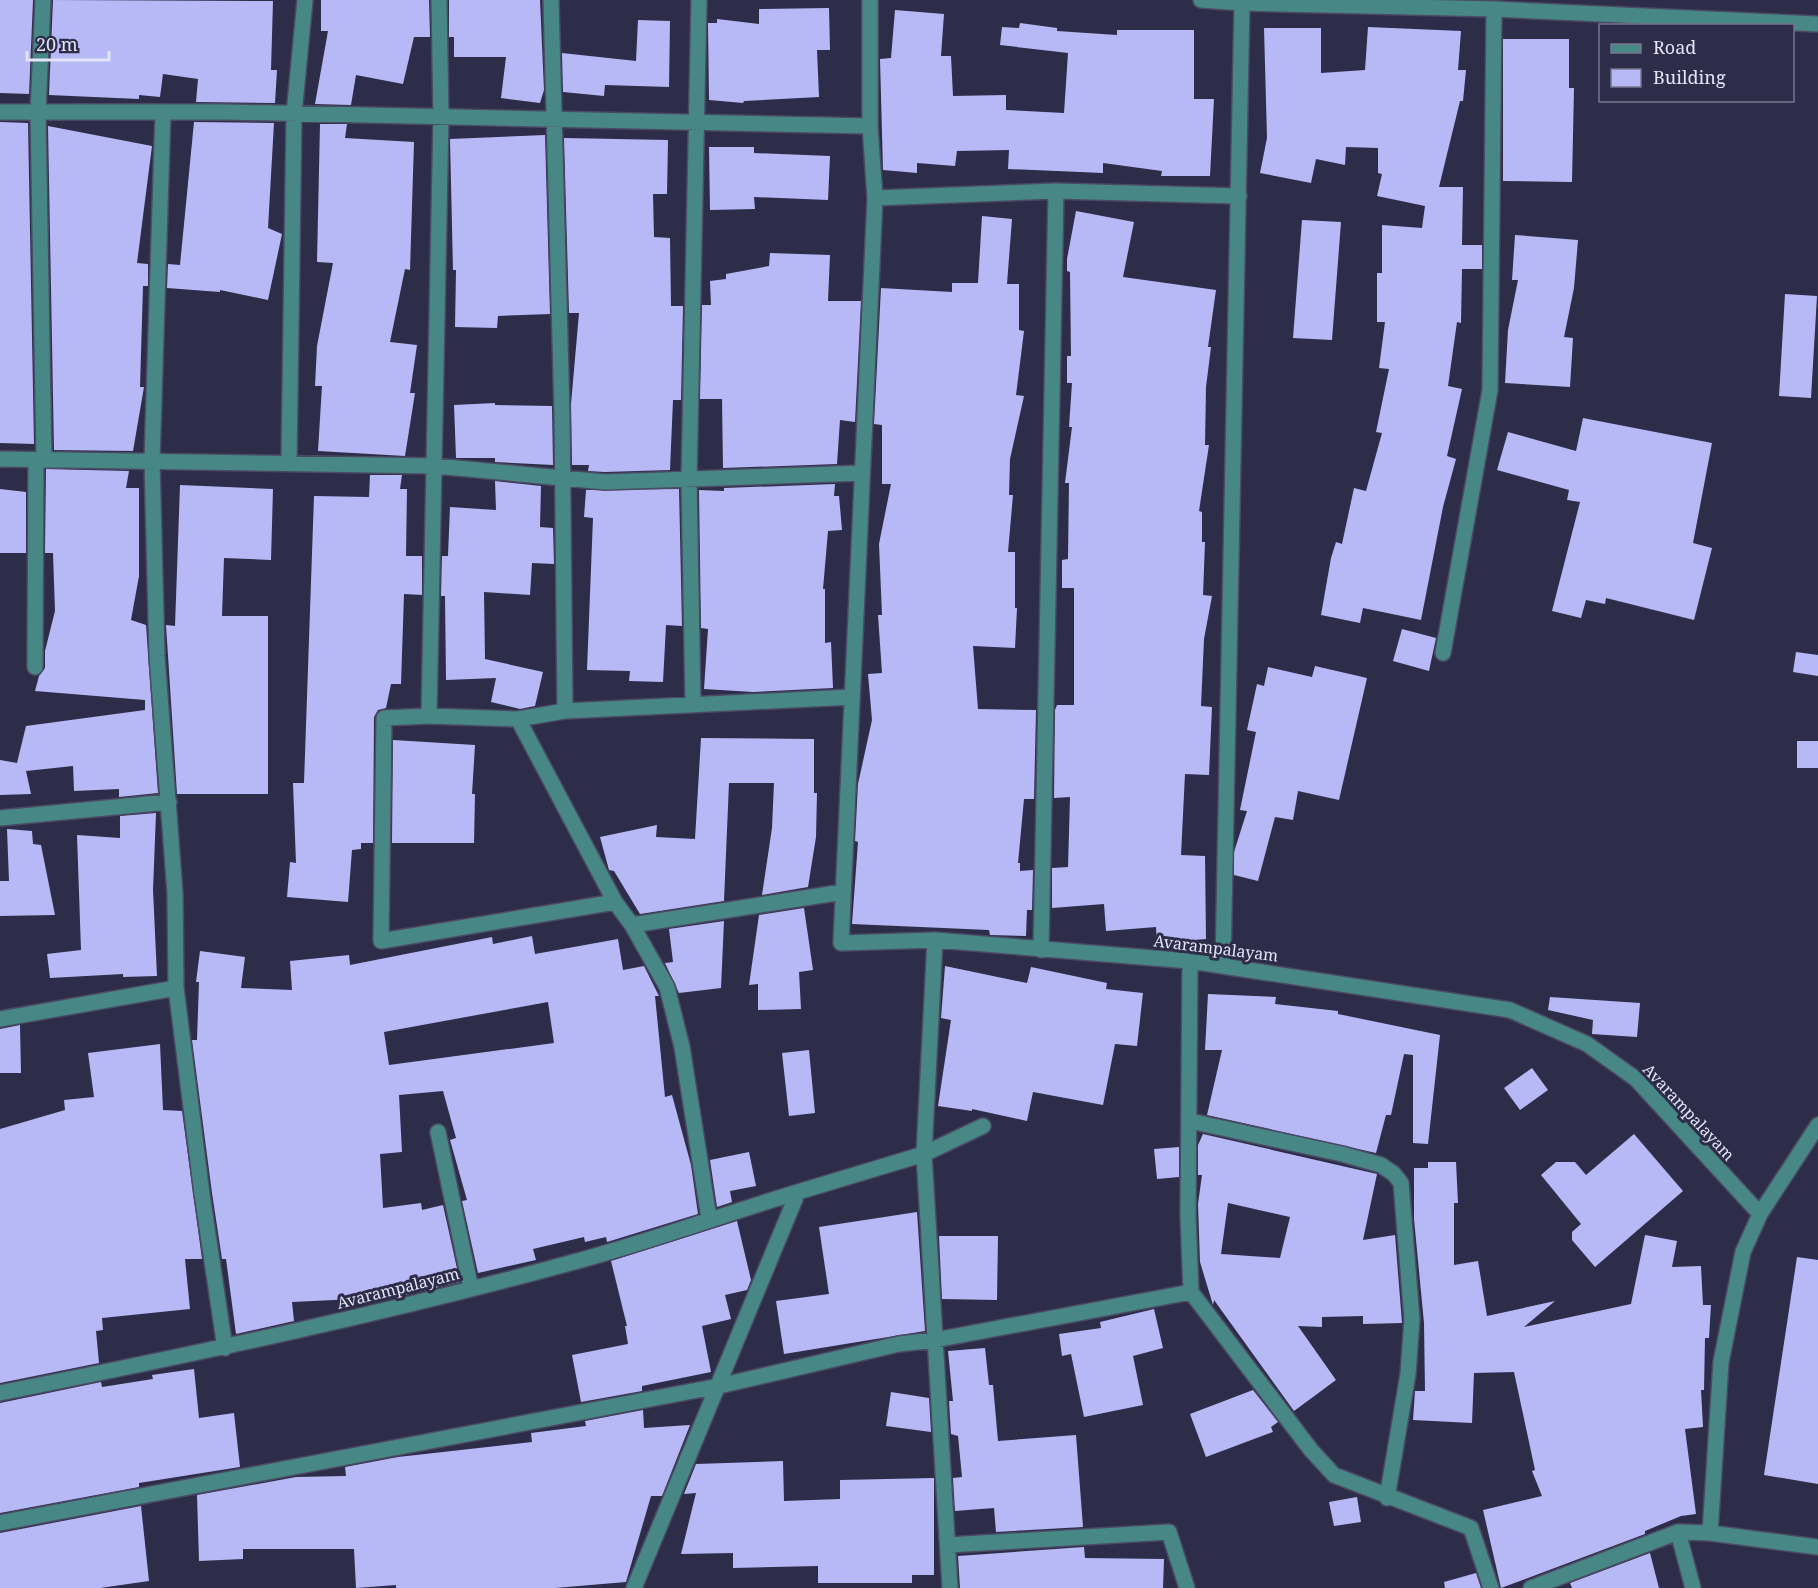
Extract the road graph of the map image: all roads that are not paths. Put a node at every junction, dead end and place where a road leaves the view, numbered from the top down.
1 (43, 0) edge
2 (305, 0) edge
3 (439, 0) edge
4 (552, 0) edge
5 (699, 0) edge
6 (870, 0) edge
7 (1201, 0) edge
8 (1242, 3) junction
9 (1494, 9) junction
10 (1818, 24) edge
11 (0, 112) edge
12 (38, 112) junction
13 (163, 112) junction
14 (294, 114) junction
15 (441, 116) junction
16 (554, 118) junction
17 (698, 122) junction
18 (870, 126) junction
19 (1056, 191) junction
20 (1239, 196) junction
21 (875, 198) junction
22 (0, 459) edge
23 (40, 460) junction
24 (152, 461) junction
25 (289, 464) junction
26 (435, 466) junction
27 (862, 473) junction
28 (561, 478) junction
29 (689, 480) junction
30 (1443, 653) dead end
31 (35, 667) dead end
32 (852, 697) junction
33 (693, 705) junction
34 (565, 711) junction
35 (429, 716) junction
36 (518, 719) junction
37 (169, 802) junction
38 (0, 818) edge
39 (843, 892) junction
40 (615, 902) junction
41 (632, 925) junction
42 (935, 940) junction
43 (1041, 950) junction
44 (1190, 961) junction
45 (1223, 965) junction
46 (176, 988) junction
47 (0, 1018) edge
48 (1190, 1121) junction
49 (1818, 1125) edge
50 (983, 1126) dead end
51 (438, 1132) dead end
52 (924, 1154) junction
53 (798, 1192) junction
54 (1760, 1214) junction
55 (709, 1218) junction
56 (471, 1288) junction
57 (1191, 1292) junction
58 (935, 1340) junction
59 (225, 1348) junction
60 (720, 1386) junction
61 (0, 1393) edge
62 (1387, 1498) junction
63 (0, 1523) edge
64 (1678, 1532) junction
65 (1710, 1533) junction
66 (948, 1545) junction
67 (1818, 1547) edge
68 (634, 1588) edge
69 (950, 1588) edge
70 (1187, 1588) edge
71 (1491, 1588) edge
72 (1531, 1588) edge
73 (1693, 1588) edge

1 - 12 street
2 - 14 street
3 - 15 street
4 - 16 street
5 - 17 street
6 - 18 street
7 - 8 street
8 - 9 street
8 - 20 street
9 - 10 street
9 - 30 street
11 - 12 street
12 - 13 street
12 - 23 street
13 - 14 street
13 - 24 street
14 - 15 street
14 - 25 street
15 - 16 street
15 - 26 street
16 - 17 street
16 - 28 street
17 - 18 street
17 - 29 street
18 - 21 street
19 - 20 street
19 - 21 street
19 - 43 street
20 - 45 street
21 - 27 street
22 - 23 street
23 - 24 street
23 - 31 street
24 - 25 street
24 - 37 street
25 - 26 street
26 - 28 street
26 - 35 street
27 - 29 street
27 - 32 street
28 - 29 street
28 - 34 street
29 - 33 street
32 - 33 street
32 - 39 street
33 - 34 street
34 - 36 street
35 - 36 street
35 - 40 street
36 - 40 street
37 - 38 street
37 - 46 street
39 - 41 street
39 - 42 street, Avarampalayam
40 - 41 street
41 - 55 street
42 - 43 street, Avarampalayam
42 - 52 street
43 - 44 street, Avarampalayam
44 - 45 street, Avarampalayam
44 - 48 street
45 - 54 street, Avarampalayam
46 - 47 street
46 - 59 street
48 - 57 street
48 - 62 street
49 - 54 street
50 - 52 street, Avarampalayam
51 - 56 street
52 - 53 street, Avarampalayam
52 - 58 street
53 - 55 street, Avarampalayam
53 - 60 street
54 - 65 street
55 - 56 street, Avarampalayam
56 - 59 street, Avarampalayam
57 - 58 street
57 - 62 street
58 - 60 street
58 - 66 street
59 - 61 street, Avarampalayam
60 - 63 street
60 - 68 street
62 - 71 street
64 - 65 street
64 - 72 street
64 - 73 street
65 - 67 street
66 - 69 street
66 - 70 street

